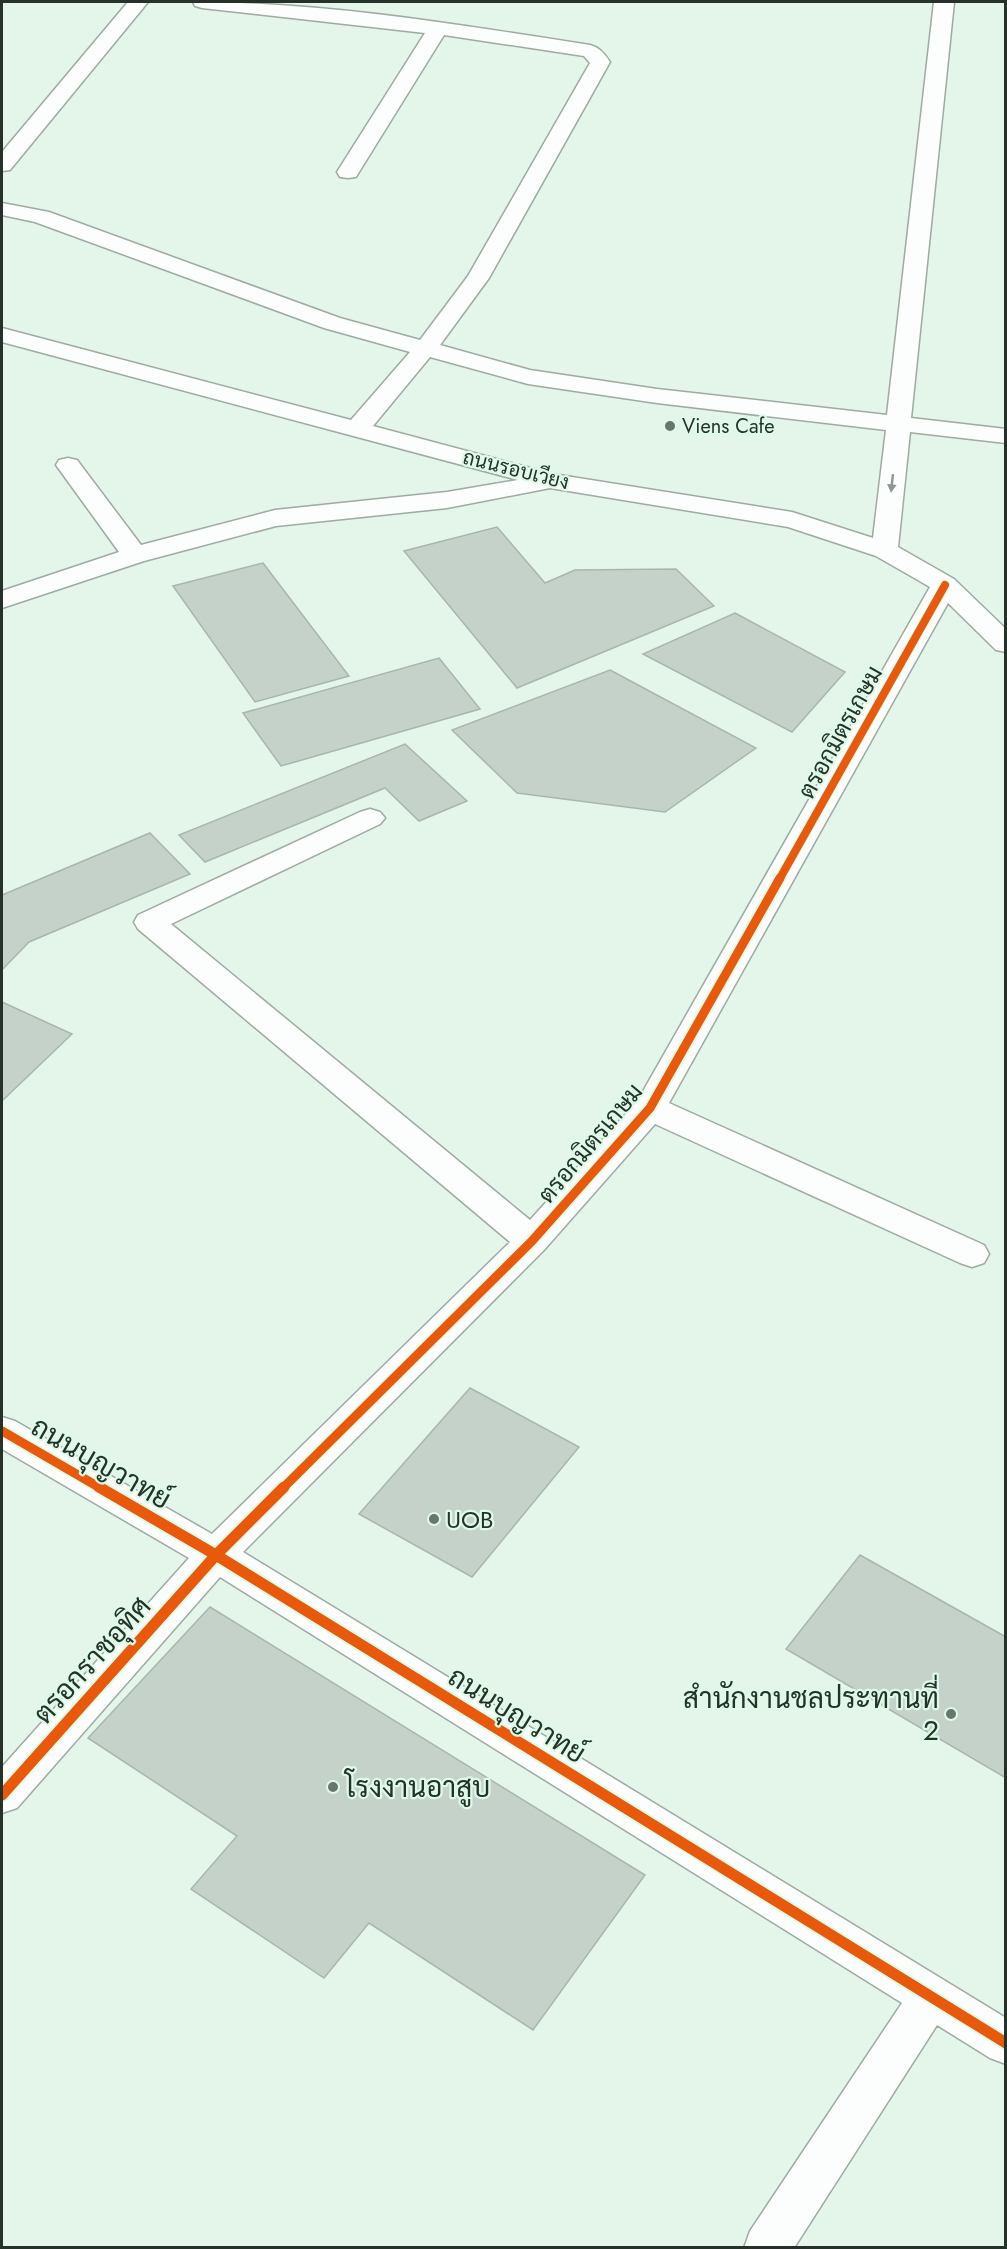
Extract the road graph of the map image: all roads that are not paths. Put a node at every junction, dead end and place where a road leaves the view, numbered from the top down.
1 (138, 2) edge
2 (202, 2) edge
3 (944, 2) edge
4 (438, 28) junction
5 (2, 165) edge
6 (348, 172) dead end
7 (2, 209) edge
8 (2, 335) edge
9 (425, 349) junction
10 (899, 425) junction
11 (357, 429) junction
12 (1005, 436) edge
13 (68, 465) dead end
14 (552, 482) junction
15 (885, 550) junction
16 (135, 555) junction
17 (945, 585) junction
18 (2, 600) edge
19 (1005, 644) edge
20 (370, 818) dead end
21 (650, 1108) junction
22 (532, 1241) junction
23 (972, 1254) dead end
24 (2, 1431) edge
25 (216, 1555) junction
26 (2, 1795) edge
27 (932, 1996) junction
28 (1005, 2043) edge
29 (767, 2247) edge

1 - 5 street
2 - 4 street
3 - 10 street
4 - 6 street
4 - 9 street
7 - 9 street
8 - 11 street, ถนนรอบเวียง
9 - 10 street
9 - 11 street
10 - 12 street
10 -> 15 street
11 - 14 street, ถนนรอบเวียง
13 - 16 street
14 - 15 street, ถนนรอบเวียง
14 - 16 street
15 - 17 street, ถนนรอบเวียง
16 - 18 street
17 - 19 street, ถนนรอบเวียง
17 - 21 street, ตรอกมิตรเกษม
20 - 22 street
21 - 22 street, ตรอกมิตรเกษม
21 - 23 street
22 - 25 street, ตรอกมิตรเกษม
24 - 25 street, ถนนบุญวาทย์
25 - 26 street, ตรอกราชอุทิศ
25 - 27 street, ถนนบุญวาทย์
27 - 28 street, ถนนบุญวาทย์
27 - 29 street

